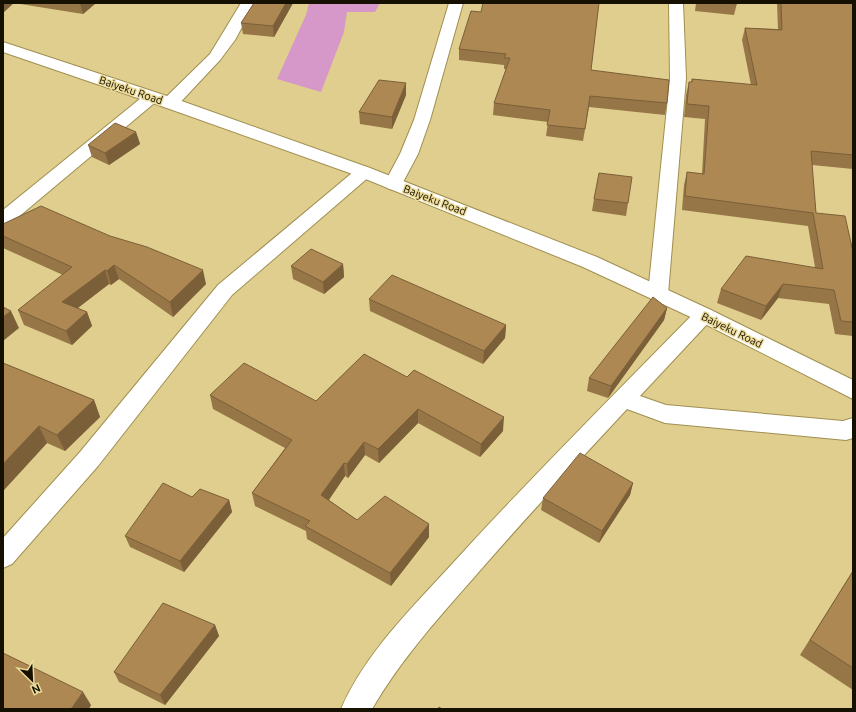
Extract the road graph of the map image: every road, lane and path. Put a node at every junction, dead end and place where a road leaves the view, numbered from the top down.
1 (248, 3) edge
2 (456, 3) edge
3 (676, 3) edge
4 (3, 47) edge
5 (161, 100) junction
6 (364, 172) junction
7 (392, 184) junction
8 (3, 220) edge
9 (658, 294) junction
10 (704, 315) junction
11 (853, 390) edge
12 (624, 400) junction
13 (851, 434) edge
14 (3, 556) edge
15 (356, 709) edge

1 - 5 street
2 - 7 street
3 - 9 street
4 - 5 street, Baiyeku Road
5 - 6 street, Baiyeku Road
5 - 8 street
6 - 7 street, Baiyeku Road
6 - 14 street
7 - 9 street, Baiyeku Road
9 - 10 street, Baiyeku Road
10 - 11 street, Baiyeku Road
10 - 12 street
12 - 13 street
12 - 15 street

